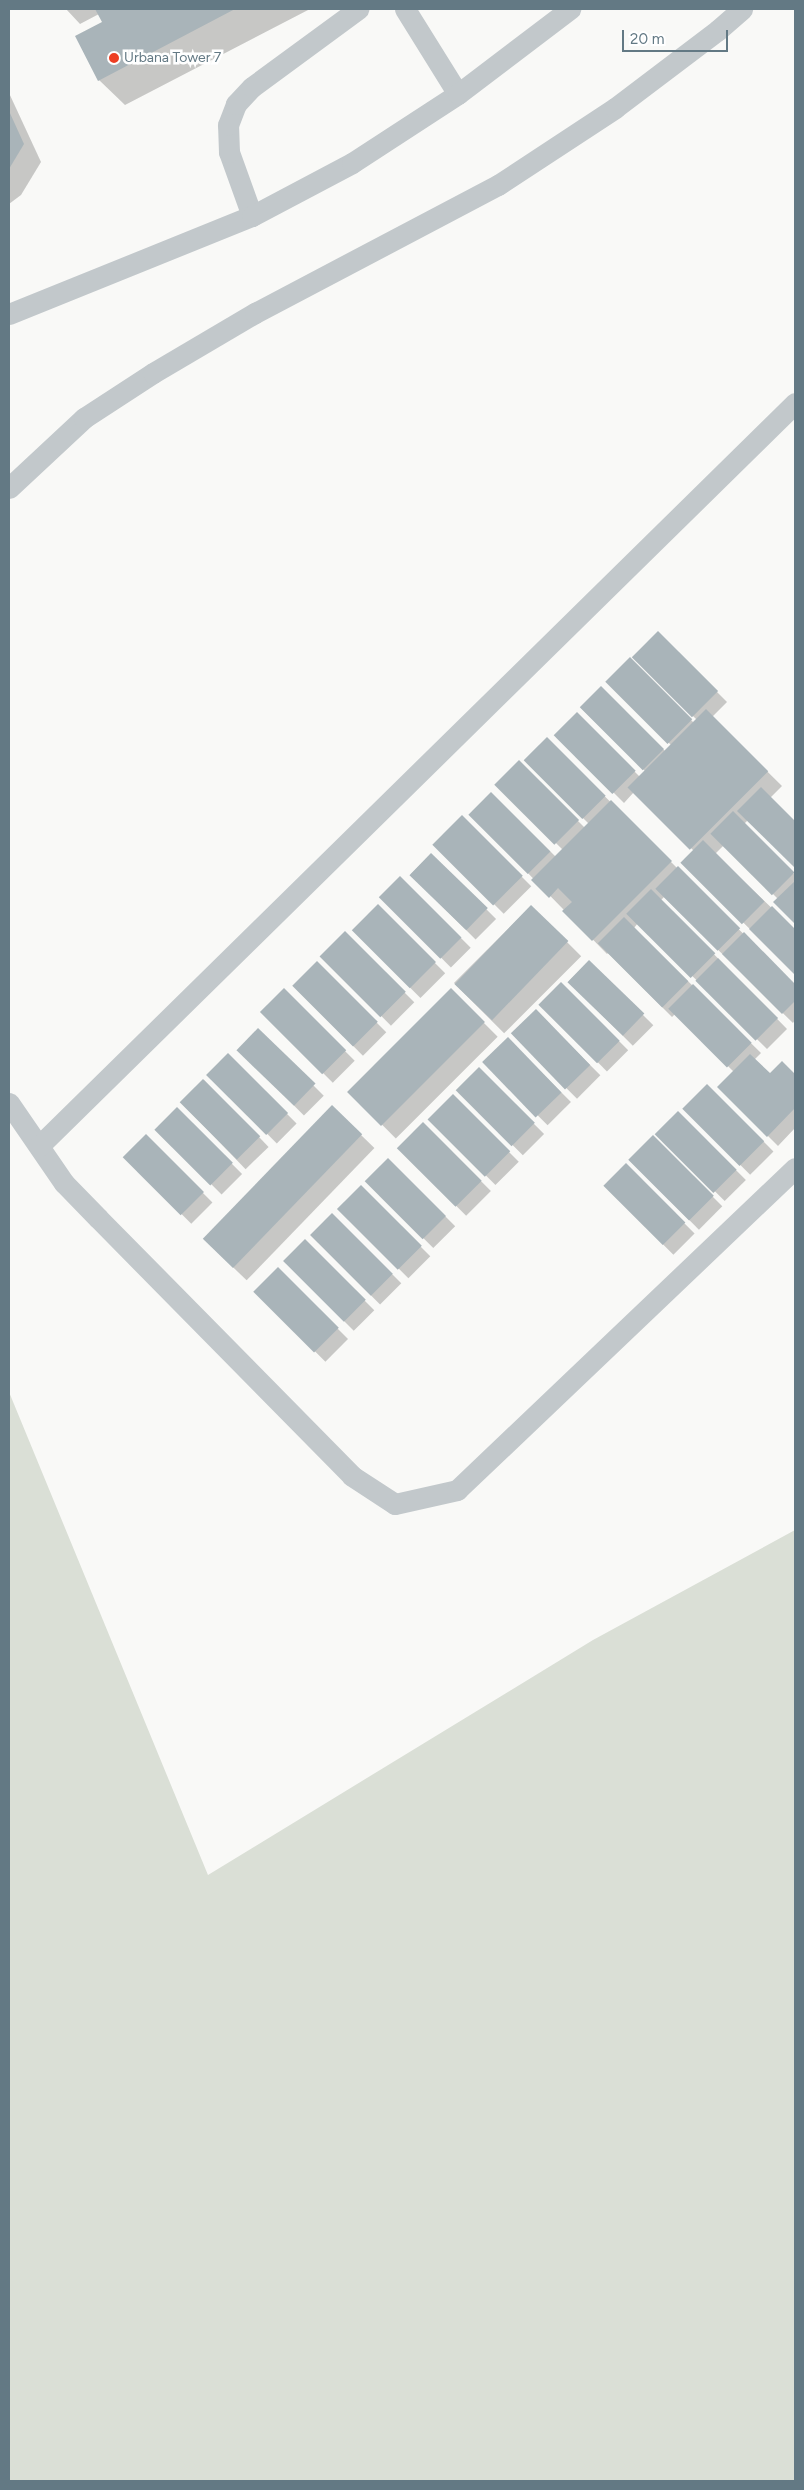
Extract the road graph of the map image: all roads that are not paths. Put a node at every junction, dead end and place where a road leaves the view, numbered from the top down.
1 (358, 9) edge
2 (405, 9) edge
3 (570, 9) edge
4 (742, 9) edge
5 (458, 94) junction
6 (252, 216) junction
7 (9, 314) edge
8 (795, 403) edge
9 (9, 488) edge
10 (9, 1102) edge
11 (39, 1146) junction
12 (794, 1170) edge

1 - 6 lane
2 - 5 lane
3 - 5 lane
4 - 9 lane
5 - 6 lane
6 - 7 lane
8 - 11 lane
10 - 11 lane
11 - 12 lane

